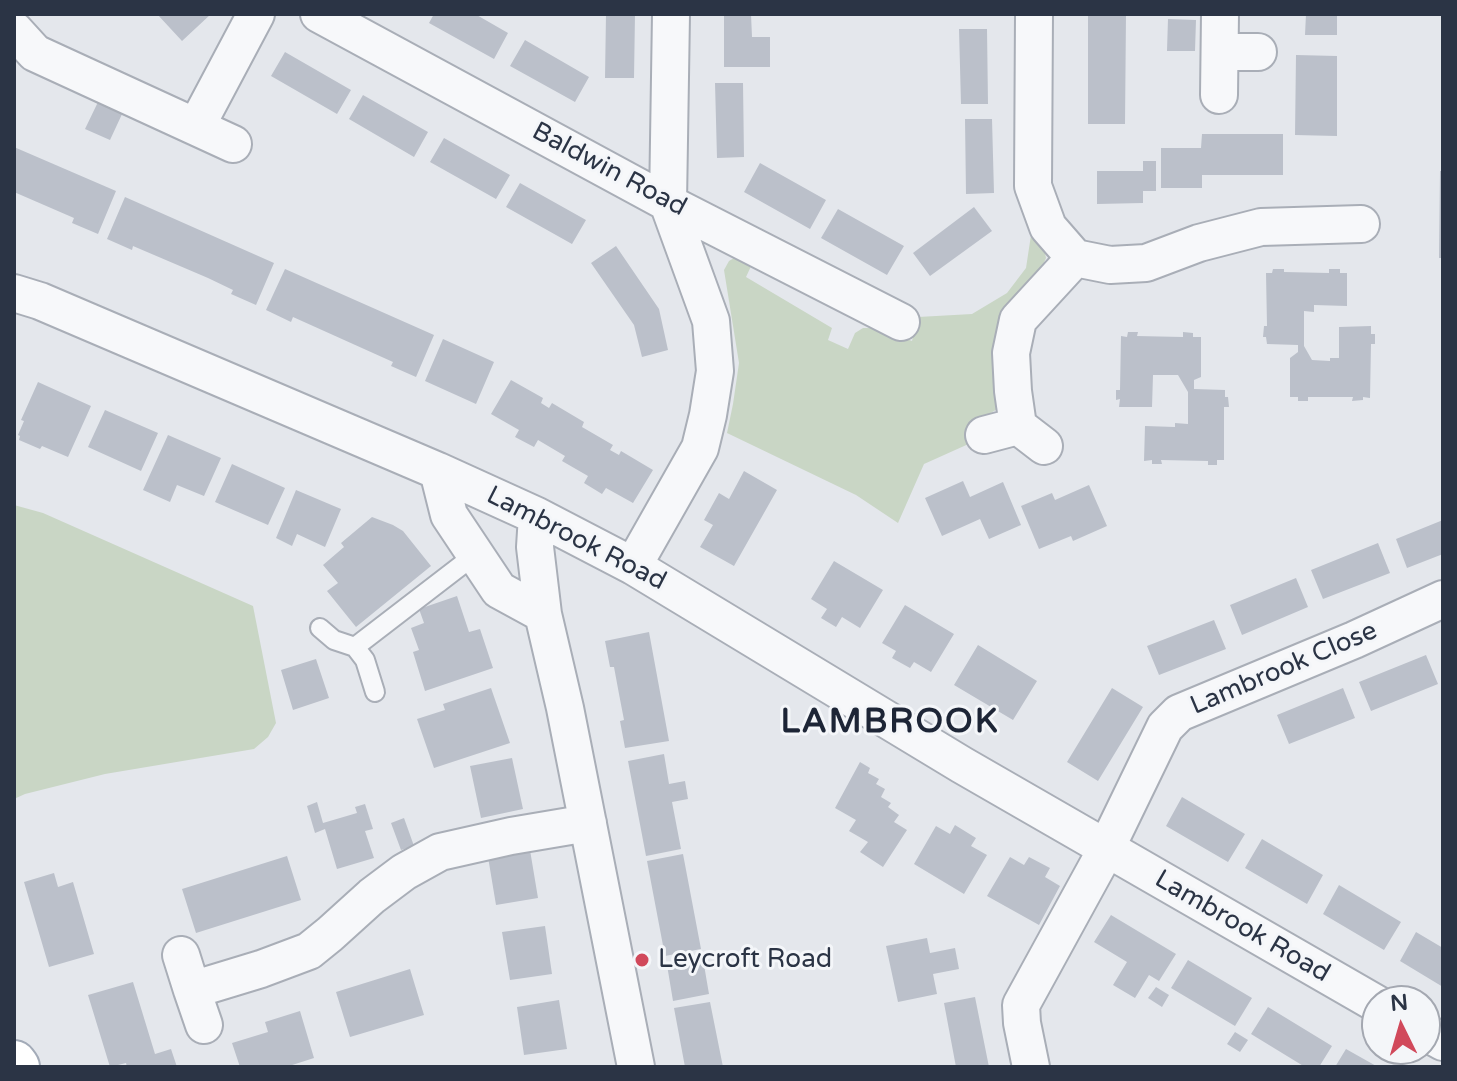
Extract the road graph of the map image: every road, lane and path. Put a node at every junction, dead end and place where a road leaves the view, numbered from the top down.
1 (256, 14) edge
2 (319, 14) edge
3 (671, 14) edge
4 (1034, 14) edge
5 (1220, 14) edge
6 (14, 30) edge
7 (1220, 52) junction
8 (1258, 52) dead end
9 (1219, 95) dead end
10 (196, 127) junction
11 (233, 144) dead end
12 (668, 203) junction
13 (1361, 224) dead end
14 (1075, 258) junction
15 (14, 293) edge
16 (901, 322) dead end
17 (1016, 436) dead end
18 (438, 471) junction
19 (537, 516) junction
20 (476, 554) junction
21 (633, 566) junction
22 (1443, 599) edge
23 (543, 614) junction
24 (320, 628) dead end
25 (355, 647) junction
26 (375, 692) dead end
27 (588, 823) junction
28 (1106, 849) junction
29 (181, 955) dead end
30 (192, 990) junction
31 (1361, 995) edge
32 (204, 1025) dead end
33 (636, 1067) edge
34 (1031, 1067) edge

1 - 10 street
2 - 12 street, Baldwin Road
3 - 12 street
4 - 14 street
5 - 7 street
6 - 10 street
7 - 8 street
7 - 9 street
10 - 11 street
12 - 16 street, Baldwin Road
12 - 21 street
13 - 14 street
14 - 17 street
15 - 18 street, Lambrook Road
18 - 19 street, Lambrook Road
18 - 20 street
19 - 21 street, Lambrook Road
19 - 23 street
20 - 23 street
20 - 25 lane
21 - 28 street, Lambrook Road
22 - 28 street, Lambrook Close
23 - 27 street
24 - 25 lane
25 - 26 lane
27 - 30 street
27 - 33 street
28 - 31 street, Lambrook Road
28 - 34 street
29 - 30 street
30 - 32 street

